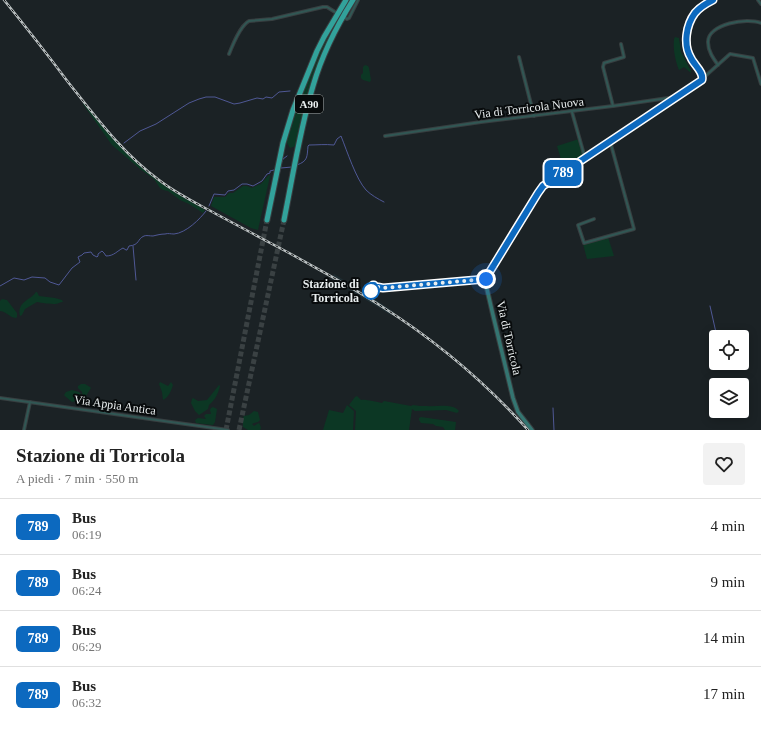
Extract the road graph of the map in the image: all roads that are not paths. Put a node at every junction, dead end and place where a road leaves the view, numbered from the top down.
1 (346, 0) edge
2 (353, 0) edge
3 (358, 0) edge
4 (713, 0) edge
5 (758, 0) edge
6 (761, 4) edge
7 (335, 12) dead end
8 (338, 14) dead end
9 (341, 16) dead end
10 (345, 18) dead end
11 (761, 23) edge
12 (621, 44) dead end
13 (228, 54) dead end
14 (519, 57) dead end
15 (718, 65) junction
16 (759, 74) edge
17 (702, 79) junction
18 (760, 84) edge
19 (677, 97) junction
20 (612, 106) junction
21 (572, 112) junction
22 (534, 116) junction
23 (384, 136) dead end
24 (610, 141) junction
25 (585, 158) junction
26 (267, 220) tunnel mouth
27 (284, 220) tunnel mouth
28 (594, 220) dead end
29 (486, 279) junction
30 (378, 287) junction
31 (0, 398) edge
32 (30, 402) junction
33 (24, 430) edge
34 (228, 430) edge
35 (532, 430) edge

1 - 26 highway, A90
2 - 27 highway, A90
3 - 10 street
4 - 17 street
5 - 6 street
7 - 13 street
8 - 9 street
11 - 15 street
12 - 20 street
14 - 22 street
15 - 16 street
15 - 17 street
16 - 18 street
17 - 19 street
19 - 20 street, Via di Torricola Nuova
19 - 24 street
20 - 21 street, Via di Torricola Nuova
21 - 22 street, Via di Torricola Nuova
21 - 25 street
22 - 23 street, Via di Torricola Nuova
24 - 25 street
24 - 28 street
25 - 29 street
29 - 30 street
29 - 35 street, Via di Torricola
30 - 30 street
31 - 32 street, Via Appia Antica
32 - 33 street
32 - 34 street, Via Appia Antica

